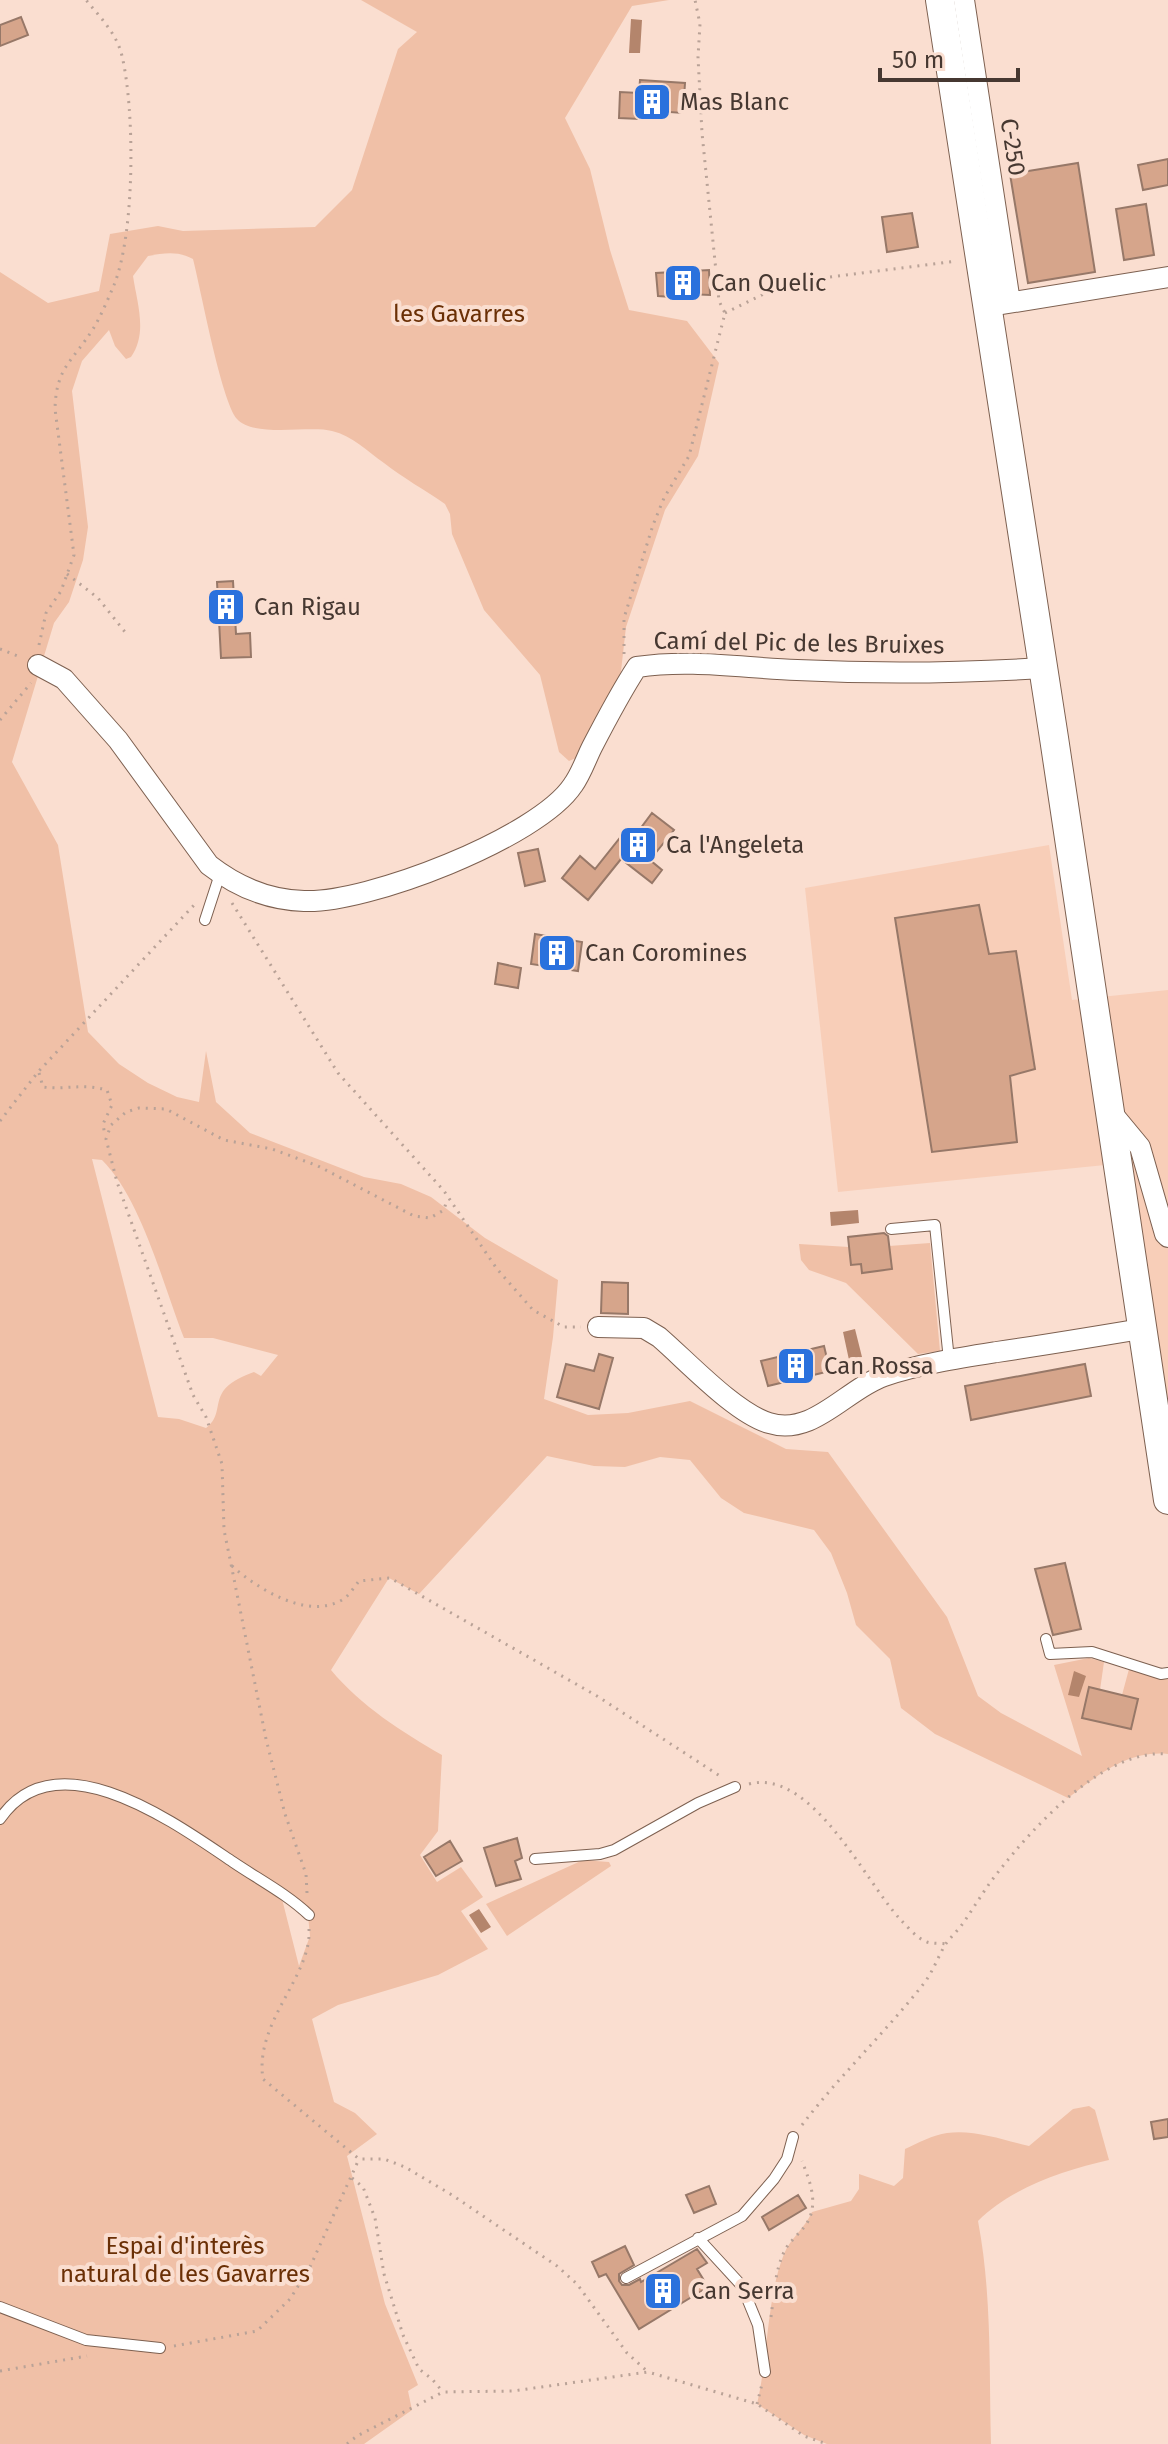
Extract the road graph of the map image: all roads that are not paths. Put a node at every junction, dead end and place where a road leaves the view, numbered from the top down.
1 (940, 0) edge
2 (964, 0) edge
3 (1168, 277) edge
4 (999, 304) junction
5 (38, 665) road end
6 (1043, 668) junction
7 (220, 874) junction
8 (205, 920) dead end
9 (1111, 1112) junction
10 (891, 1229) dead end
11 (1168, 1237) edge
12 (598, 1327) road end
13 (1141, 1329) junction
14 (949, 1360) junction
15 (1168, 1500) edge
16 (1046, 1639) dead end
17 (1168, 1673) edge
18 (735, 1787) road end
19 (0, 1819) edge
20 (535, 1859) dead end
21 (309, 1915) road end
22 (793, 2137) road end
23 (698, 2238) junction
24 (626, 2278) dead end
25 (0, 2307) edge
26 (160, 2348) road end
27 (765, 2372) road end

1 - 4 main road, C-250
2 - 4 street, C-250
3 - 4 street
4 - 6 main road, C-250
5 - 7 street
6 - 7 street, Camí del Pic de les Bruixes
6 - 9 main road, C-250
7 - 8 lane
9 - 11 street
9 - 13 main road, C-250
10 - 14 lane
12 - 14 street
13 - 14 street
13 - 15 main road, C-250
16 - 17 lane
18 - 20 lane
19 - 21 lane
22 - 23 lane
23 - 24 lane
23 - 27 lane
25 - 26 lane

